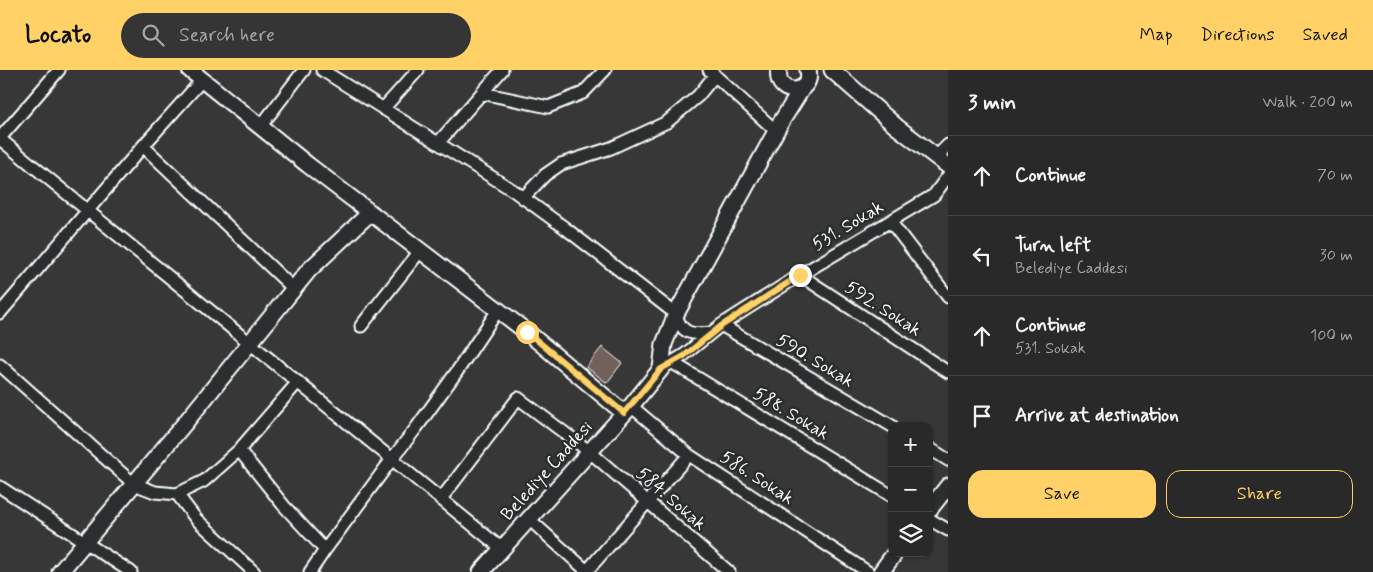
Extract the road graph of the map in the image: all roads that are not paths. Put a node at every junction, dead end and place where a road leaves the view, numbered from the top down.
1 (59, 70) edge
2 (304, 70) edge
3 (322, 70) edge
4 (418, 70) edge
5 (502, 70) edge
6 (605, 70) edge
7 (779, 70) edge
8 (808, 70) edge
9 (832, 70) edge
10 (712, 72) edge
11 (196, 75) edge
12 (783, 86) junction
13 (803, 87) junction
14 (482, 93) junction
15 (382, 109) junction
16 (778, 126) junction
17 (260, 127) junction
18 (0, 139) edge
19 (438, 143) junction
20 (948, 145) edge
21 (143, 146) junction
22 (942, 161) edge
23 (948, 176) edge
24 (523, 198) junction
25 (87, 211) junction
26 (370, 213) junction
27 (890, 221) junction
28 (420, 251) junction
29 (800, 275) junction
30 (294, 289) junction
31 (948, 297) edge
32 (498, 310) junction
33 (0, 313) edge
34 (676, 314) junction
35 (361, 326) dead end
36 (721, 326) junction
37 (711, 333) junction
38 (250, 343) junction
39 (0, 365) edge
40 (667, 366) junction
41 (948, 372) edge
42 (298, 382) junction
43 (627, 410) junction
44 (888, 424) edge
45 (239, 450) junction
46 (933, 451) edge
47 (590, 452) junction
48 (690, 455) junction
49 (392, 459) junction
50 (948, 460) edge
51 (134, 484) junction
52 (948, 486) edge
53 (0, 487) edge
54 (177, 494) junction
55 (888, 494) edge
56 (441, 499) junction
57 (648, 502) junction
58 (933, 505) edge
59 (529, 519) junction
60 (933, 521) edge
61 (948, 530) edge
62 (86, 542) junction
63 (502, 549) junction
64 (325, 550) junction
65 (893, 557) edge
66 (60, 572) edge
67 (131, 572) edge
68 (254, 572) edge
69 (310, 572) edge
70 (481, 572) edge
71 (587, 572) edge
72 (728, 572) edge
73 (868, 572) edge
74 (881, 572) edge

1 - 18 street
2 - 17 street
3 - 15 street
4 - 15 street
5 - 14 street
6 - 14 street
7 - 12 street
8 - 13 street
9 - 22 street
10 - 16 street
10 - 24 street
11 - 17 street
11 - 21 street
12 - 13 street
12 - 16 street
13 - 16 street
14 - 19 street
15 - 19 street
16 - 34 street
17 - 26 street
18 - 25 street
19 - 24 street
20 - 22 street
21 - 25 street
21 - 30 street
23 - 27 street, 531. Sokak
24 - 34 street
25 - 33 street
25 - 38 street
26 - 28 street
26 - 30 street
27 - 29 street, 531. Sokak
27 - 31 street
28 - 32 street
28 - 35 street
29 - 36 street, 531. Sokak
29 - 41 street, 592. Sokak
30 - 38 street
32 - 43 street
32 - 49 street
34 - 37 street
34 - 40 street
36 - 37 street, 531. Sokak
36 - 44 street, 590. Sokak
37 - 40 street, 531. Sokak
38 - 42 street
38 - 51 street
39 - 51 street
40 - 43 street, Belediye Caddesi
40 - 55 street, 588. Sokak
42 - 45 street
42 - 49 street
43 - 47 street, Belediye Caddesi
43 - 48 street, 586. Sokak
45 - 54 street
45 - 64 street
46 - 50 street
47 - 56 street, 584. Sokak
47 - 57 street, 584. Sokak
47 - 59 street, Belediye Caddesi
48 - 57 street
48 - 73 street, 586. Sokak
49 - 56 street
49 - 64 street
51 - 54 street
51 - 62 street
52 - 58 street
53 - 62 street
54 - 68 street
56 - 63 street
57 - 71 street
57 - 72 street, 584. Sokak
59 - 63 street, Belediye Caddesi
59 - 71 street
60 - 61 street
62 - 66 street
62 - 67 street
63 - 70 street, Belediye Caddesi
64 - 69 street
65 - 74 street

